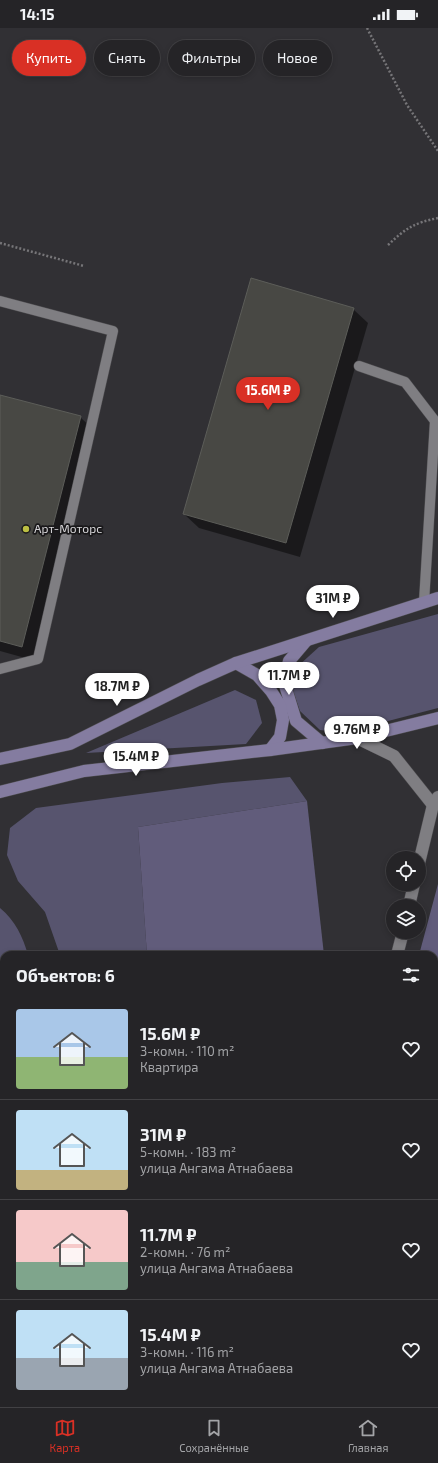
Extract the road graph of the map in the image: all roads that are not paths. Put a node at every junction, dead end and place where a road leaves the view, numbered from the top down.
1 (0, 301) edge
2 (360, 366) dead end
3 (438, 598) edge
4 (424, 602) junction
5 (307, 640) junction
6 (236, 663) junction
7 (0, 669) edge
8 (438, 718) edge
9 (357, 738) junction
10 (322, 743) junction
11 (270, 750) junction
12 (0, 760) edge
13 (0, 792) edge
14 (435, 801) edge
15 (422, 851) edge
16 (400, 939) edge
17 (398, 951) edge

1 - 7 lane
2 - 4 lane
3 - 4 street
4 - 5 street
5 - 6 street
5 - 10 street
6 - 11 street
6 - 12 street
8 - 9 street
9 - 10 street
9 - 14 street
10 - 11 street
11 - 13 street
14 - 15 street
16 - 17 street

